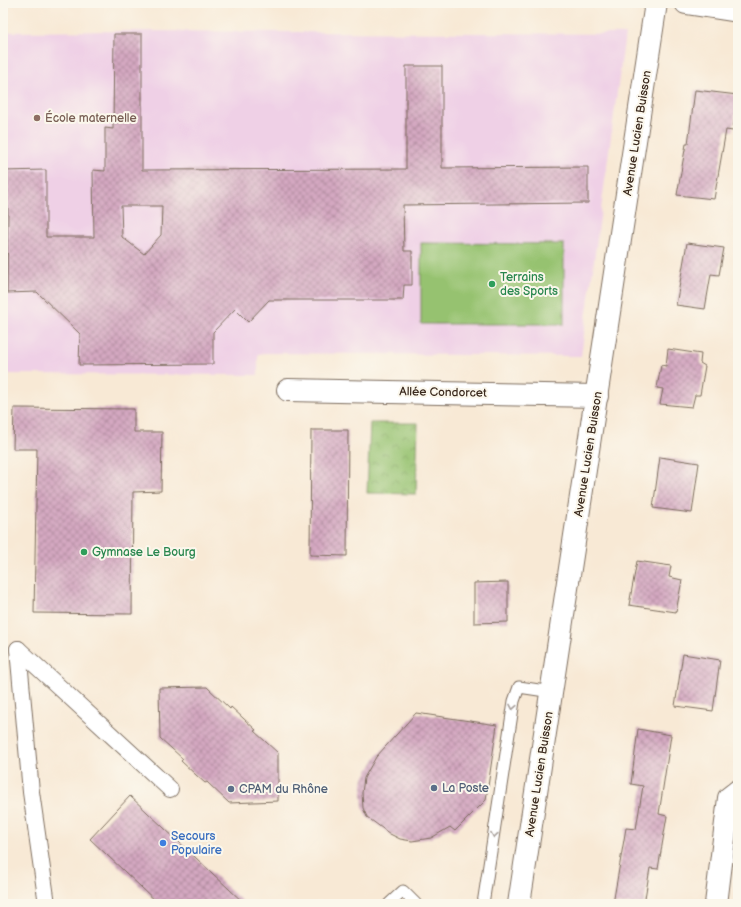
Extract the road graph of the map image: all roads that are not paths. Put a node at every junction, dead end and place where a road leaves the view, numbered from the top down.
1 (656, 3) edge
2 (686, 3) edge
3 (738, 12) edge
4 (288, 390) dead end
5 (597, 396) junction
6 (552, 692) junction
7 (170, 789) dead end
8 (738, 791) edge
9 (47, 904) edge
10 (389, 904) edge
11 (416, 904) edge
12 (484, 904) edge
13 (519, 904) edge
14 (716, 904) edge

1 - 5 street, Avenue Lucien Buisson
2 - 3 street
4 - 5 street, Allée Condorcet
5 - 6 street, Avenue Lucien Buisson
6 -> 12 lane
6 - 13 street, Avenue Lucien Buisson
7 - 9 street
8 - 14 street
10 - 11 lane

